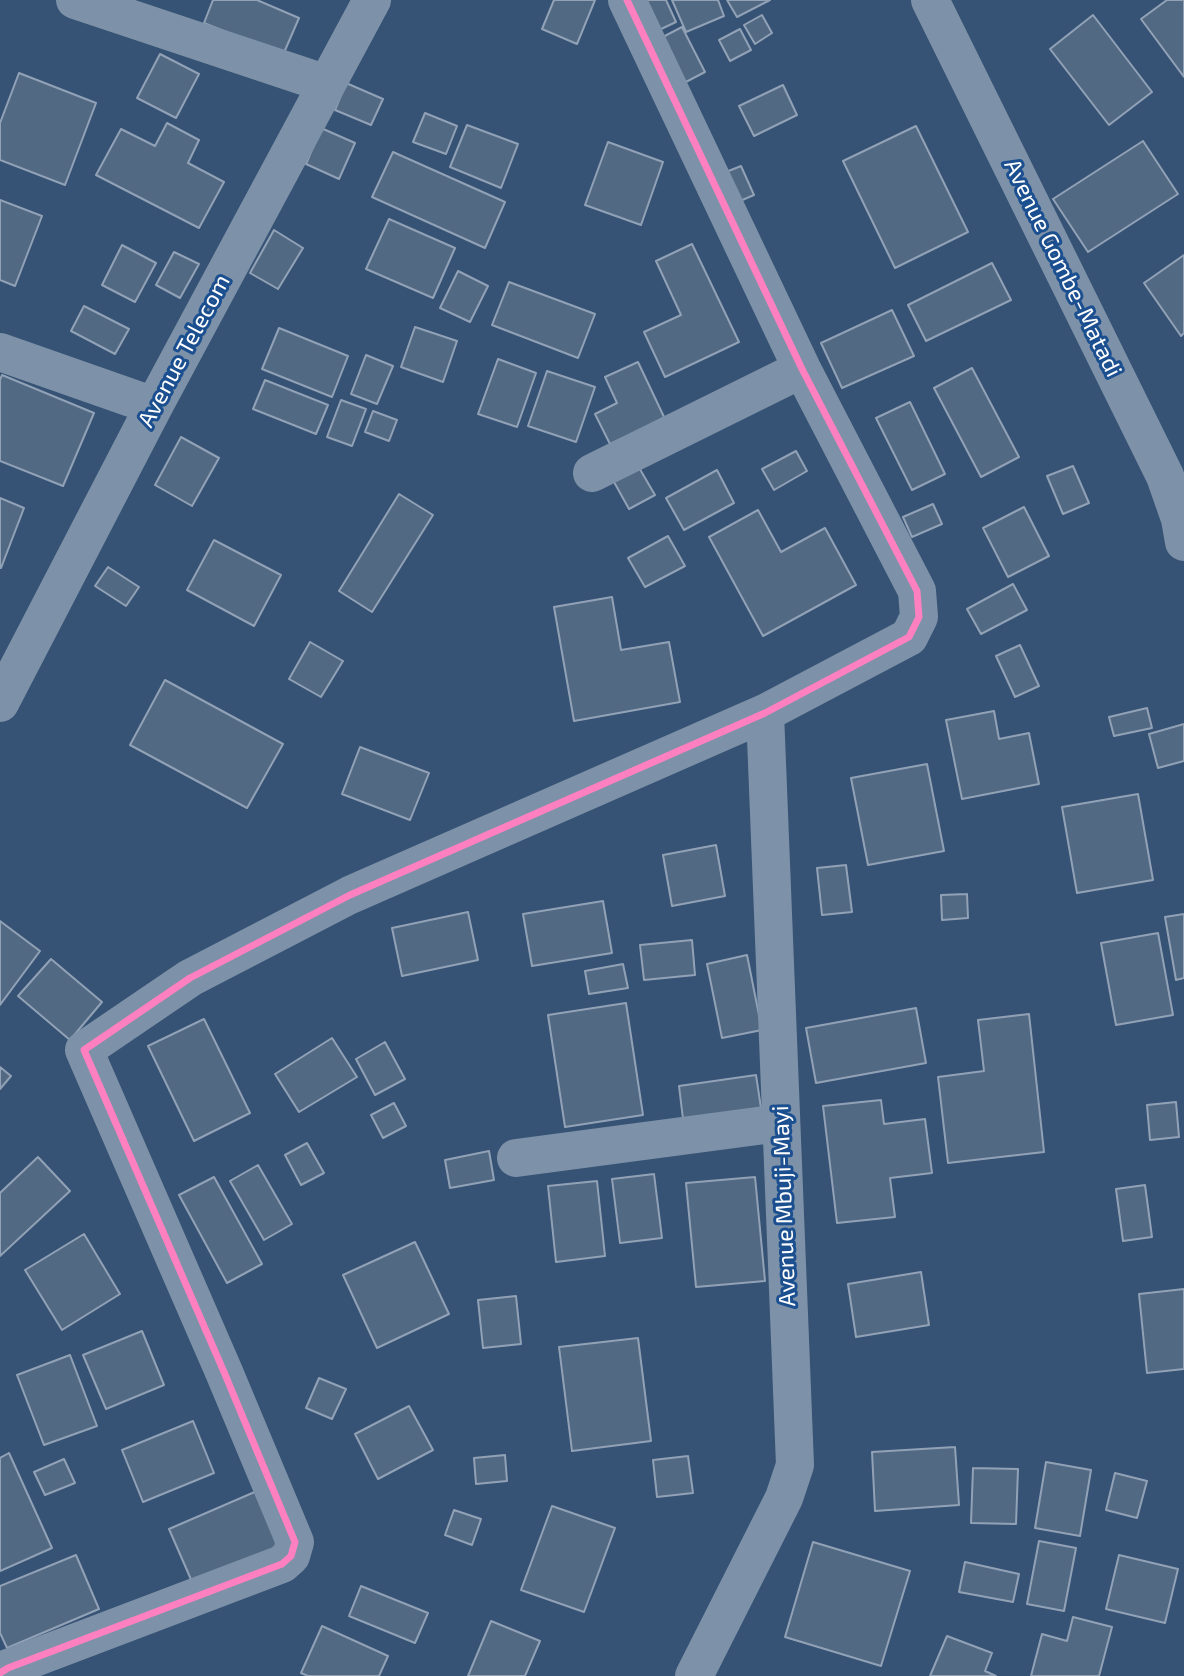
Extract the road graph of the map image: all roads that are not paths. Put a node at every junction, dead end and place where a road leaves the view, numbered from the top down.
1 (75, 0) edge
2 (372, 0) edge
3 (626, 0) edge
4 (930, 0) edge
5 (327, 84) junction
6 (0, 352) edge
7 (802, 369) junction
8 (154, 406) junction
9 (592, 473) dead end
10 (1184, 542) edge
11 (0, 703) edge
12 (765, 713) junction
13 (780, 1123) junction
14 (516, 1158) dead end
15 (0, 1673) edge
16 (694, 1676) edge

1 - 5 street
2 - 5 street, Avenue Telecom
3 - 7 street
4 - 10 street, Avenue Gombe-Matadi
5 - 8 street, Avenue Telecom
6 - 8 street
7 - 9 street
7 - 12 street
8 - 11 street, Avenue Telecom
12 - 13 street, Avenue Mbuji-Mayi
12 - 15 street
13 - 14 street
13 - 16 street, Avenue Mbuji-Mayi

